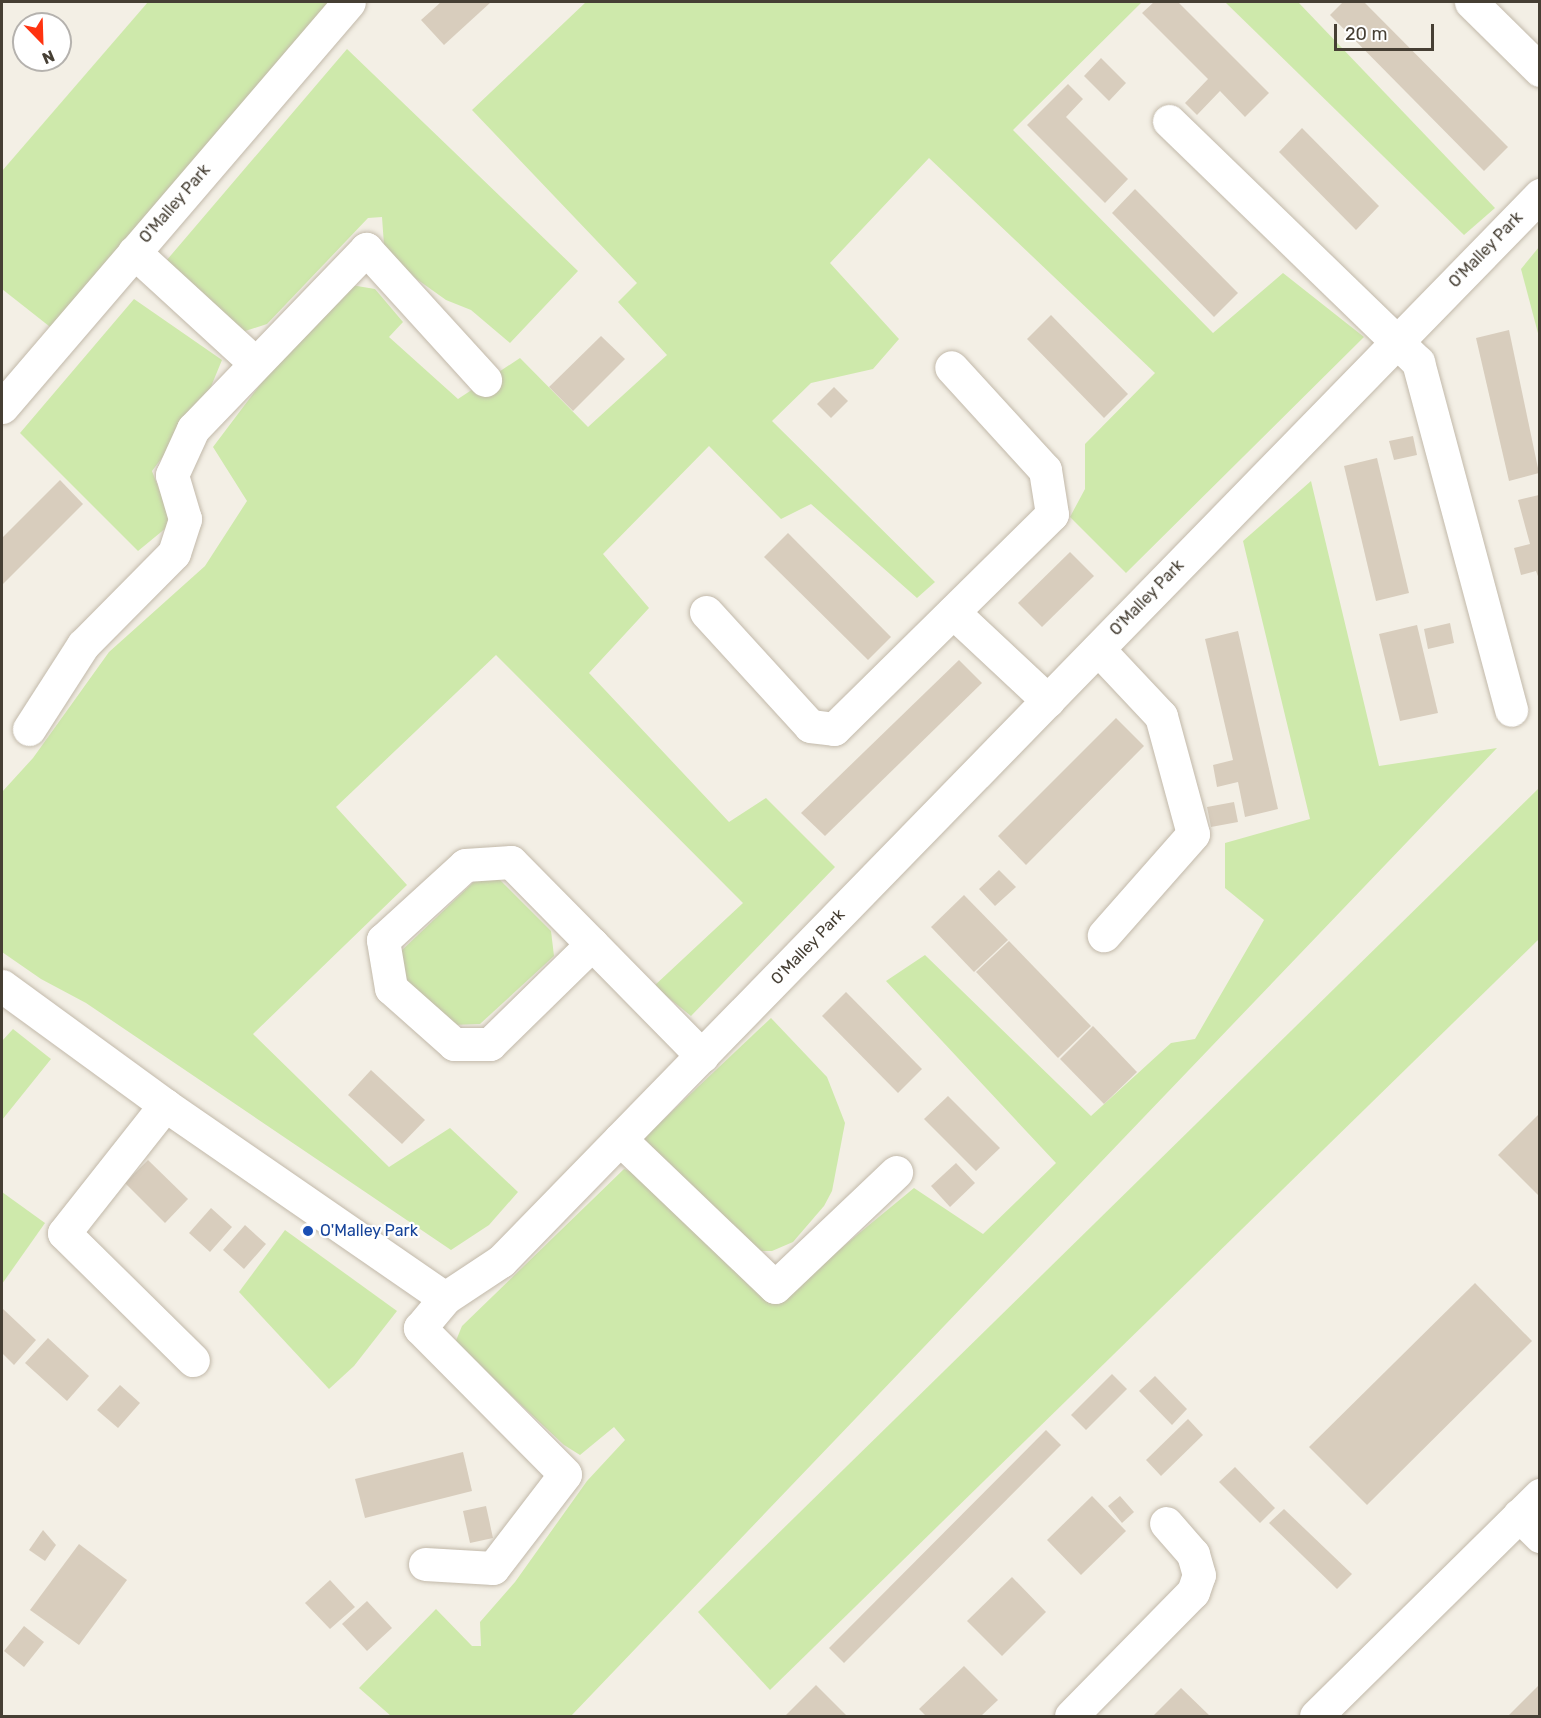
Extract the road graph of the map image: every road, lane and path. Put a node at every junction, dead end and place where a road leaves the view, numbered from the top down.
1 (349, 2) edge
2 (1471, 2) edge
3 (1539, 70) edge
4 (1170, 121) dead end
5 (1539, 195) edge
6 (134, 252) junction
7 (1396, 342) junction
8 (255, 363) junction
9 (951, 367) dead end
10 (485, 380) dead end
11 (2, 407) edge
12 (706, 612) dead end
13 (953, 612) junction
14 (1098, 649) junction
15 (1048, 700) junction
16 (1510, 710) dead end
17 (29, 729) dead end
18 (1104, 935) dead end
19 (592, 944) junction
20 (2, 986) edge
21 (702, 1056) junction
22 (165, 1105) junction
23 (620, 1140) junction
24 (896, 1172) dead end
25 (445, 1298) junction
26 (193, 1360) dead end
27 (1533, 1515) edge
28 (1166, 1523) dead end
29 (425, 1564) dead end
30 (1071, 1716) edge
31 (1316, 1716) edge

1 - 6 street, O'Malley Park
2 - 3 street
4 - 7 street
5 - 7 street, O'Malley Park
6 - 8 street
6 - 11 street, O'Malley Park
7 - 14 street, O'Malley Park
7 - 16 street
8 - 10 street
8 - 17 street
9 - 13 street
12 - 13 street
13 - 15 street
14 - 15 street, O'Malley Park
14 - 18 street
15 - 21 street, O'Malley Park
19 - 19 street
19 - 21 street
20 - 22 street
21 - 23 street, O'Malley Park
22 - 25 street
22 - 26 street
23 - 24 street
23 - 25 street, O'Malley Park
25 - 29 street, O'Malley Park
27 - 31 street
28 - 30 street

